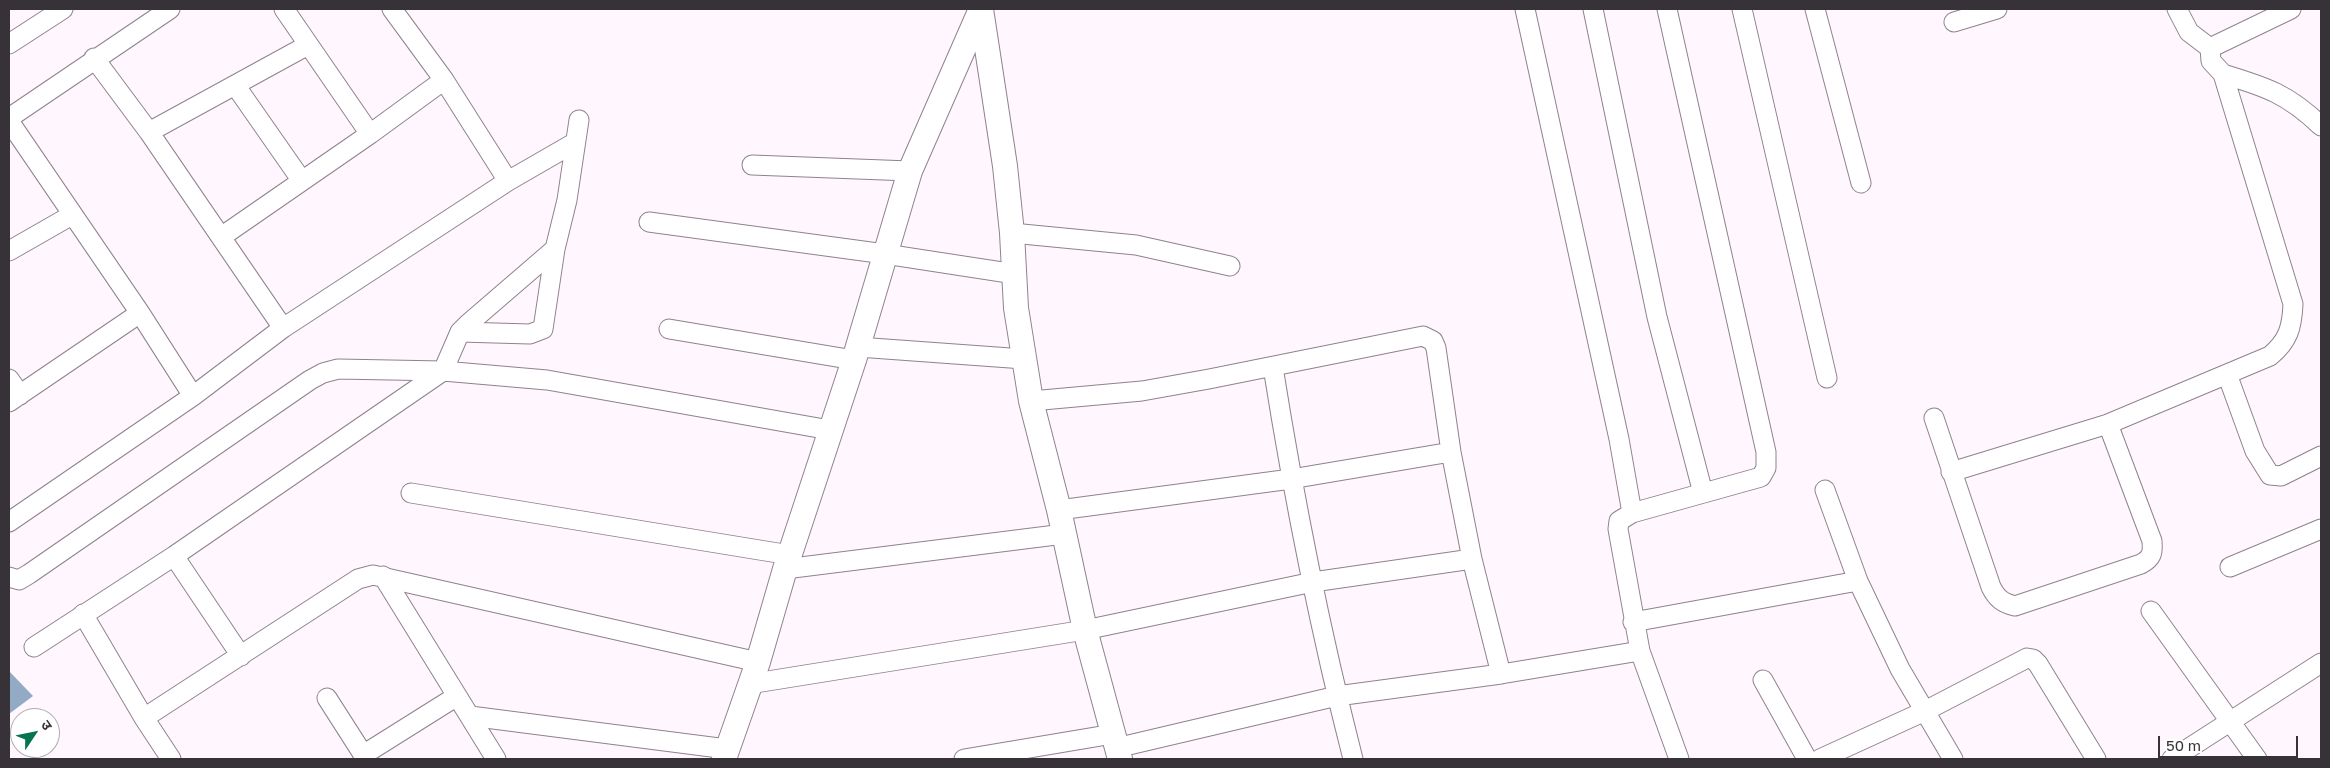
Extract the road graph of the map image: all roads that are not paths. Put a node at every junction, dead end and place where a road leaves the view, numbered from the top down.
1 (63, 9) edge
2 (170, 9) edge
3 (284, 9) edge
4 (392, 9) edge
5 (981, 9) edge
6 (1525, 9) edge
7 (1593, 9) edge
8 (1667, 9) edge
9 (1742, 9) edge
10 (1815, 9) edge
11 (1997, 9) edge
12 (2177, 9) edge
13 (2291, 9) edge
14 (1954, 22) dead end
15 (9, 44) edge
16 (308, 45) junction
17 (2210, 48) junction
18 (94, 58) junction
19 (2223, 74) junction
20 (444, 80) junction
21 (235, 85) junction
22 (9, 119) edge
23 (579, 120) dead end
24 (2321, 126) edge
25 (150, 132) junction
26 (370, 134) junction
27 (574, 143) junction
28 (752, 165) dead end
29 (910, 171) junction
30 (302, 181) junction
31 (508, 181) junction
32 (1861, 183) dead end
33 (72, 215) junction
34 (649, 222) dead end
35 (1012, 233) junction
36 (220, 237) junction
37 (555, 249) junction
38 (9, 251) edge
39 (885, 254) junction
40 (1230, 266) dead end
41 (1014, 274) junction
42 (140, 313) junction
43 (283, 328) junction
44 (669, 329) dead end
45 (460, 332) junction
46 (856, 354) junction
47 (1024, 359) junction
48 (1273, 367) junction
49 (443, 371) junction
50 (2227, 374) junction
51 (1827, 378) dead end
52 (9, 379) edge
53 (193, 396) junction
54 (14, 399) edge
55 (1031, 401) junction
56 (1934, 418) dead end
57 (2108, 424) junction
58 (830, 430) junction
59 (1451, 452) junction
60 (2321, 456) edge
61 (1951, 472) junction
62 (1291, 479) junction
63 (1825, 490) dead end
64 (411, 493) dead end
65 (1703, 493) junction
66 (1060, 510) junction
67 (1632, 513) junction
68 (9, 521) edge
69 (2321, 529) edge
70 (1064, 534) junction
71 (174, 556) junction
72 (1472, 559) junction
73 (787, 562) junction
74 (2230, 567) dead end
75 (383, 576) junction
76 (9, 577) edge
77 (1858, 580) junction
78 (1312, 582) junction
79 (2151, 611) dead end
80 (83, 614) junction
81 (1633, 622) junction
82 (1085, 630) junction
83 (34, 647) dead end
84 (1640, 651) junction
85 (241, 656) junction
86 (758, 662) junction
87 (2321, 663) edge
88 (1501, 674) junction
89 (1763, 680) dead end
90 (750, 684) junction
91 (457, 696) junction
92 (1337, 696) junction
93 (327, 698) dead end
94 (1925, 711) junction
95 (470, 716) junction
96 (144, 718) junction
97 (2230, 720) junction
98 (1116, 747) edge
99 (726, 754) edge
100 (1007, 756) edge
101 (364, 757) edge
102 (2182, 757) edge
103 (172, 759) edge
104 (496, 759) edge
105 (964, 759) edge
106 (1353, 759) edge
107 (1679, 759) edge
108 (1807, 759) edge
109 (1820, 759) edge
110 (1953, 759) edge
111 (2096, 759) edge
112 (2258, 759) edge

1 - 15 street
2 - 18 street
3 - 16 street
4 - 20 street
5 - 29 street
5 - 35 street
6 - 67 street
7 - 65 street
8 - 65 street
9 - 51 street
10 - 32 street
11 - 14 street
12 - 17 street
13 - 17 street
16 - 21 street
16 - 26 street
17 - 19 street
18 - 22 street
18 - 25 street
19 - 24 street
19 - 50 street
20 - 26 street
20 - 31 street
21 - 25 street
21 - 30 street
22 - 33 street
23 - 27 street
25 - 36 street
26 - 30 street
27 - 31 street
27 - 37 street
28 - 29 street
29 - 39 street
30 - 36 street
31 - 43 street
33 - 38 street
33 - 42 street
34 - 39 street
35 - 40 street
35 - 41 street
36 - 43 street
37 - 45 street
37 - 45 street
39 - 41 street
39 - 46 street
41 - 47 street
42 - 53 street
42 - 54 street
43 - 53 street
44 - 46 street
45 - 49 street
46 - 47 street
46 - 58 street
47 - 55 street
48 - 55 street
48 - 59 street
48 - 62 street
49 - 58 street
49 - 71 street
49 - 76 street
50 - 57 street
50 - 60 street
52 - 54 street
53 - 68 street
55 - 66 street
56 - 61 street
57 - 61 street
57 - 61 street
58 - 73 street
59 - 62 street
59 - 72 street
62 - 66 street
62 - 78 street
63 - 77 street
64 - 73 street
65 - 67 street
66 - 70 street
67 - 81 street
69 - 74 street
70 - 73 street
70 - 82 street
71 - 80 street
71 - 85 street
72 - 78 street
72 - 88 street
73 - 86 street
75 - 85 street
75 - 86 street
75 - 91 street
77 - 81 street
77 - 94 street
78 - 82 street
78 - 92 street
79 - 97 street
80 - 83 street
80 - 96 street
81 - 84 street
82 - 90 street
82 - 98 street
84 - 88 street
84 - 107 street
85 - 96 street
86 - 90 street
87 - 97 street
88 - 92 street
89 - 108 street
90 - 99 street
91 - 95 street
91 - 101 street
92 - 98 street
92 - 106 street
93 - 101 street
94 - 109 street
94 - 110 street
94 - 111 street
95 - 99 street
95 - 104 street
96 - 103 street
97 - 102 street
97 - 112 street
98 - 100 street
100 - 105 street

